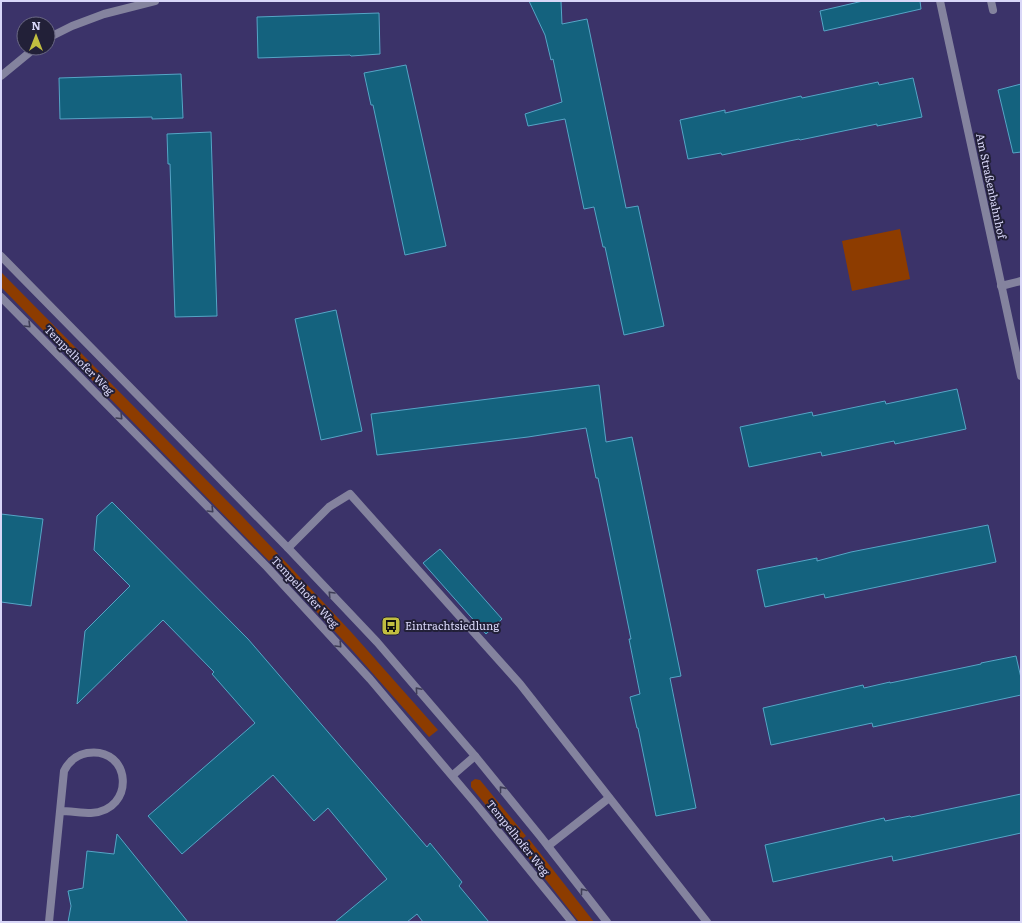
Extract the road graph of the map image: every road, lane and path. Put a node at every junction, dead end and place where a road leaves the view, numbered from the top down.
1 (155, 1) edge
2 (940, 1) edge
3 (992, 1) edge
4 (994, 10) dead end
5 (56, 34) edge
6 (25, 56) edge
7 (1, 76) edge
8 (1, 256) edge
9 (1021, 281) edge
10 (1001, 286) junction
11 (1, 297) edge
12 (1021, 376) edge
13 (288, 548) junction
14 (475, 756) junction
15 (453, 776) junction
16 (609, 798) junction
17 (60, 811) junction
18 (548, 846) junction
19 (49, 922) edge
20 (572, 922) edge
21 (607, 922) edge
22 (707, 922) edge

1 - 5 street
2 - 10 street, Am Straßenbahnhof
3 - 4 street
6 - 7 street
8 - 13 street, Tempelhofer Weg
9 - 10 street
10 - 12 street, Am Straßenbahnhof
11 -> 15 street, Tempelhofer Weg
14 -> 13 street, Tempelhofer Weg
13 - 16 street, Tempelhofer Weg
14 - 15 street
18 -> 14 street, Tempelhofer Weg
15 - 20 street, Tempelhofer Weg
16 - 18 street, Tempelhofer Weg
16 - 22 street, Tempelhofer Weg
17 - 17 street
17 - 19 street
21 -> 18 street, Tempelhofer Weg

